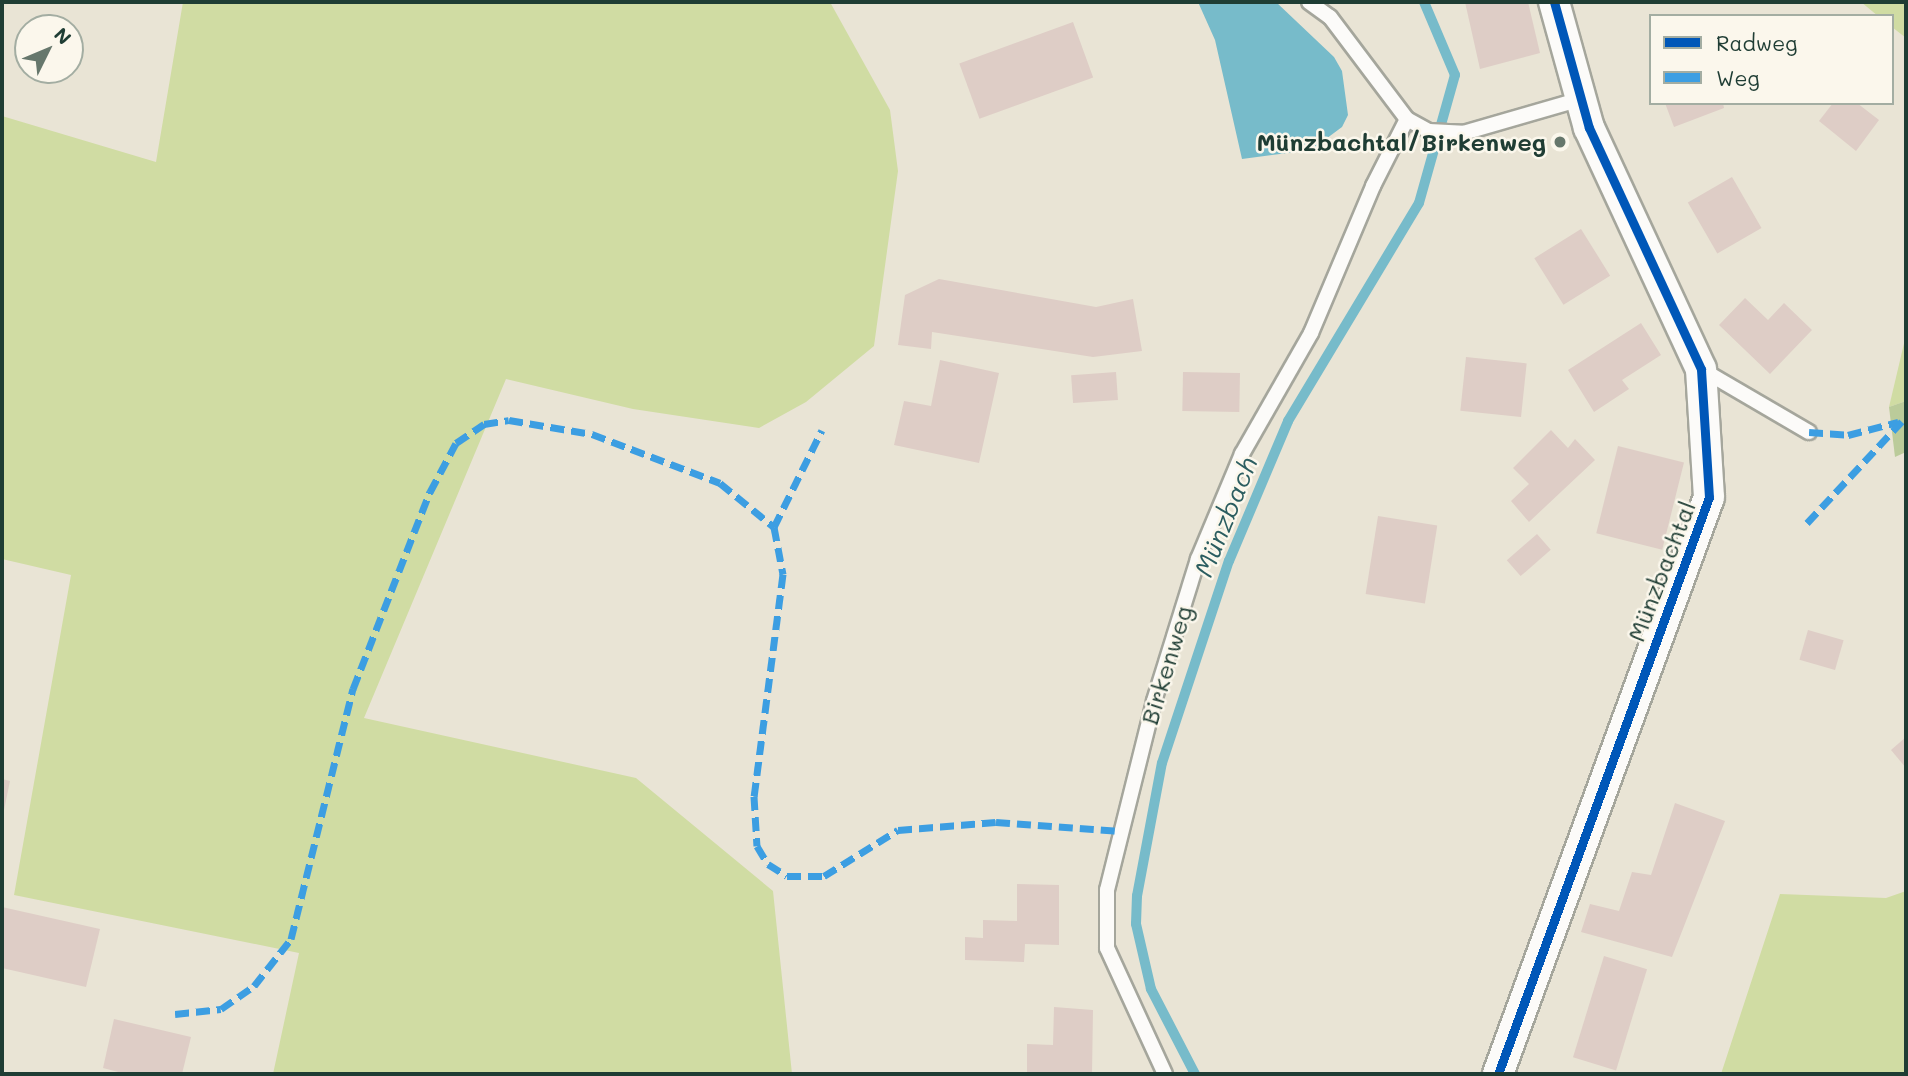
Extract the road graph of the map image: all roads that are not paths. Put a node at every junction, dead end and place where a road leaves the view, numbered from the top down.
1 (1310, 2) edge
2 (1554, 2) edge
3 (1581, 99) junction
4 (1407, 119) junction
5 (1701, 369) junction
6 (1809, 432) dead end
7 (1165, 1074) edge
8 (1498, 1074) edge

1 - 4 lane
2 - 3 street, Münzbachtal
3 - 4 lane
3 - 5 street, Münzbachtal
4 - 7 lane, Birkenweg
5 - 6 lane
5 - 8 street, Münzbachtal

